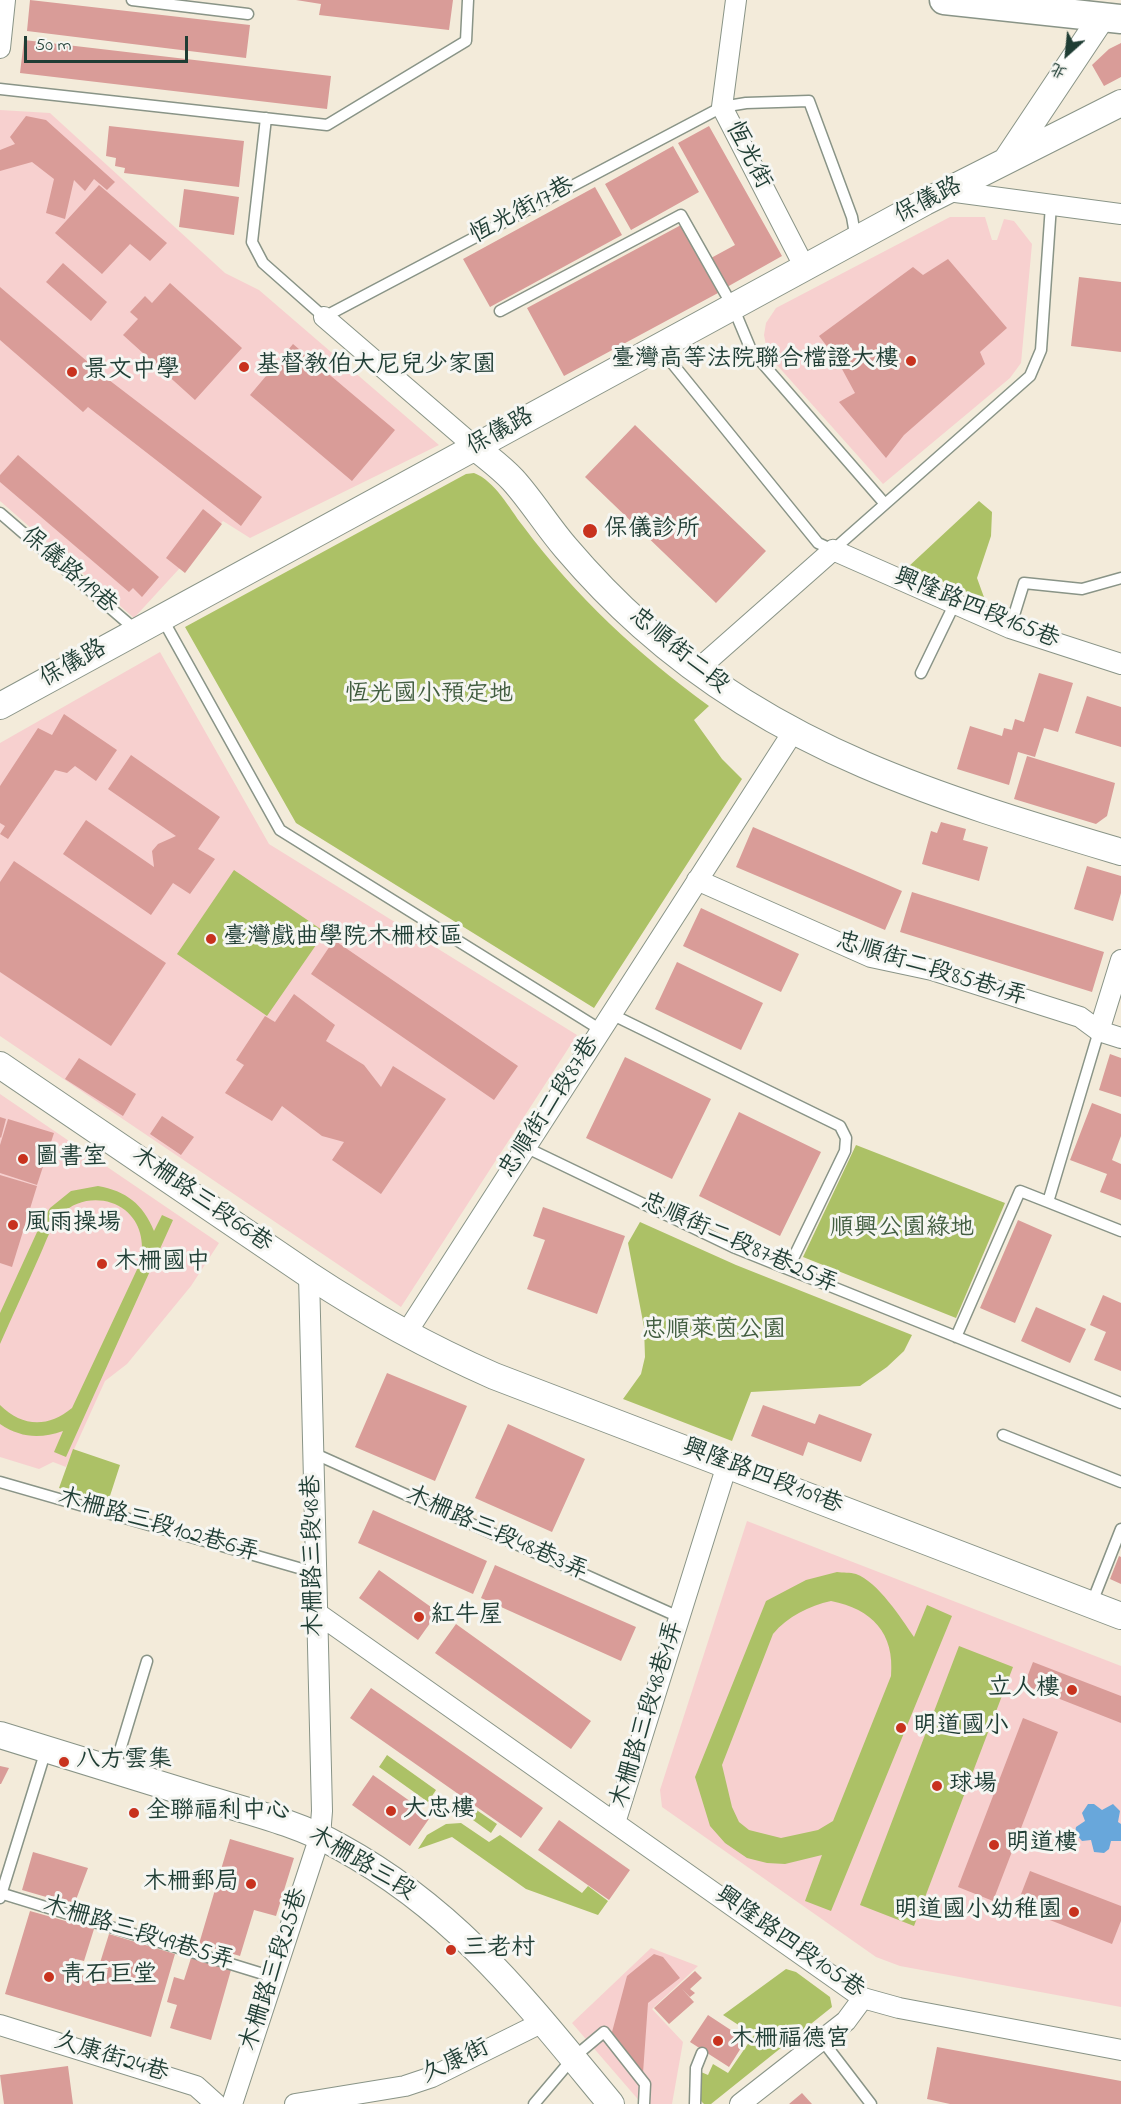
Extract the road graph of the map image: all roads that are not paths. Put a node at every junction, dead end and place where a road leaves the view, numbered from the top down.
1 (5, 0) edge
2 (132, 0) edge
3 (468, 0) edge
4 (736, 0) edge
5 (944, 0) edge
6 (248, 14) dead end
7 (1112, 18) edge
8 (0, 48) edge
9 (0, 89) edge
10 (1121, 103) edge
11 (722, 107) junction
12 (266, 118) junction
13 (1004, 163) junction
14 (948, 191) junction
15 (1051, 205) junction
16 (1121, 214) edge
17 (856, 240) junction
18 (805, 268) junction
19 (733, 307) junction
20 (500, 311) dead end
21 (324, 317) junction
22 (659, 347) junction
23 (475, 447) junction
24 (885, 504) junction
25 (0, 513) edge
26 (833, 550) junction
27 (1121, 579) edge
28 (954, 605) junction
29 (161, 618) junction
30 (1010, 628) junction
31 (137, 632) junction
32 (1121, 664) edge
33 (696, 671) junction
34 (921, 673) dead end
35 (0, 706) edge
36 (793, 732) junction
37 (1121, 852) edge
38 (697, 880) junction
39 (1121, 960) edge
40 (606, 1022) junction
41 (1099, 1031) junction
42 (1121, 1038) edge
43 (0, 1065) edge
44 (525, 1147) junction
45 (1048, 1202) junction
46 (1121, 1231) edge
47 (788, 1269) junction
48 (309, 1275) junction
49 (405, 1335) junction
50 (956, 1337) junction
51 (1121, 1403) edge
52 (1003, 1435) dead end
53 (313, 1453) junction
54 (727, 1465) junction
55 (0, 1482) edge
56 (1121, 1482) edge
57 (1121, 1529) edge
58 (316, 1573) junction
59 (1091, 1605) junction
60 (317, 1613) junction
61 (1121, 1616) edge
62 (680, 1617) junction
63 (147, 1661) dead end
64 (0, 1735) edge
65 (46, 1749) junction
66 (114, 1770) junction
67 (615, 1823) junction
68 (320, 1836) junction
69 (1, 1895) edge
70 (273, 1977) junction
71 (863, 1998) junction
72 (543, 2022) junction
73 (0, 2025) edge
74 (822, 2040) junction
75 (1121, 2050) edge
76 (702, 2053) dead end
77 (573, 2058) junction
78 (382, 2097) edge
79 (216, 2104) edge
80 (232, 2104) edge
81 (295, 2104) edge
82 (534, 2104) edge
83 (611, 2104) edge
84 (644, 2104) edge
85 (695, 2104) edge
86 (740, 2104) edge
87 (872, 2104) edge

1 - 8 street
2 - 6 lane
3 - 12 lane
4 - 11 street, 恆光街
5 - 7 main road
7 - 13 street
9 - 12 lane
10 - 13 street, 保儀路
11 - 17 lane, 恆光街17巷
11 - 18 street, 恆光街
11 - 21 lane, 恆光街17巷
12 - 21 lane
13 - 14 street, 保儀路
14 - 15 street
14 - 17 street, 保儀路
15 - 16 street
15 - 24 lane
17 - 18 street, 保儀路
18 - 19 street, 保儀路
19 - 20 lane
19 - 22 street, 保儀路
19 - 24 lane
21 - 23 street, 忠順街二段
22 - 23 street, 保儀路
22 - 26 lane
23 - 29 street, 保儀路
23 - 33 street, 忠順街二段
24 - 26 lane
25 - 31 lane, 保儀路119巷
26 - 28 street, 興隆路四段165巷
26 - 33 street
27 - 30 lane
28 - 30 street, 興隆路四段165巷
28 - 34 lane
29 - 31 street, 保儀路
29 - 40 lane
30 - 32 street, 興隆路四段165巷
31 - 35 street, 保儀路
33 - 36 street, 忠順街二段
36 - 37 street, 忠順街二段
36 - 38 street, 忠順街二段87巷
38 - 40 street, 忠順街二段87巷
38 - 41 street, 忠順街二段85巷1弄
39 - 41 street
40 - 44 street, 忠順街二段87巷
40 - 47 lane
41 - 42 street, 忠順街二段85巷1弄
41 - 45 lane
43 - 48 street, 木柵路三段66巷
44 - 47 lane, 忠順街二段87巷25弄
44 - 49 street, 忠順街二段87巷
45 - 46 lane
45 - 50 lane
47 - 50 lane, 忠順街二段87巷25弄
48 - 49 street, 木柵路三段66巷
48 - 53 street, 木柵路三段48巷
49 - 54 street, 興隆路四段109巷
50 - 51 lane, 忠順街二段87巷25弄
52 - 56 lane
53 - 58 street, 木柵路三段48巷
53 - 62 lane, 木柵路三段48巷3弄
54 - 59 street, 興隆路四段109巷
54 - 62 street, 木柵路三段48巷1弄
55 - 58 lane, 木柵路三段102巷6弄
57 - 59 lane
58 - 60 street, 木柵路三段48巷
59 - 61 street, 興隆路四段109巷
60 - 67 street, 木柵路三段48巷1弄
60 - 68 street, 木柵路三段48巷
62 - 67 street, 木柵路三段48巷1弄
63 - 66 lane
64 - 65 street, 木柵路三段
65 - 66 street, 木柵路三段
65 - 69 lane
66 - 68 street, 木柵路三段
67 - 71 street, 興隆路四段105巷
68 - 70 street, 木柵路三段25巷
68 - 72 street, 木柵路三段
69 - 70 lane, 木柵路三段49巷5弄
70 - 80 street, 木柵路三段25巷
71 - 74 street
71 - 75 street, 興隆路四段105巷
72 - 77 street, 木柵路三段
72 - 78 street, 久康街
73 - 79 street, 久康街24巷
74 - 86 street
74 - 87 lane
76 - 85 lane
77 - 82 lane
77 - 83 street, 木柵路三段
77 - 84 lane
78 - 81 street, 久康街

